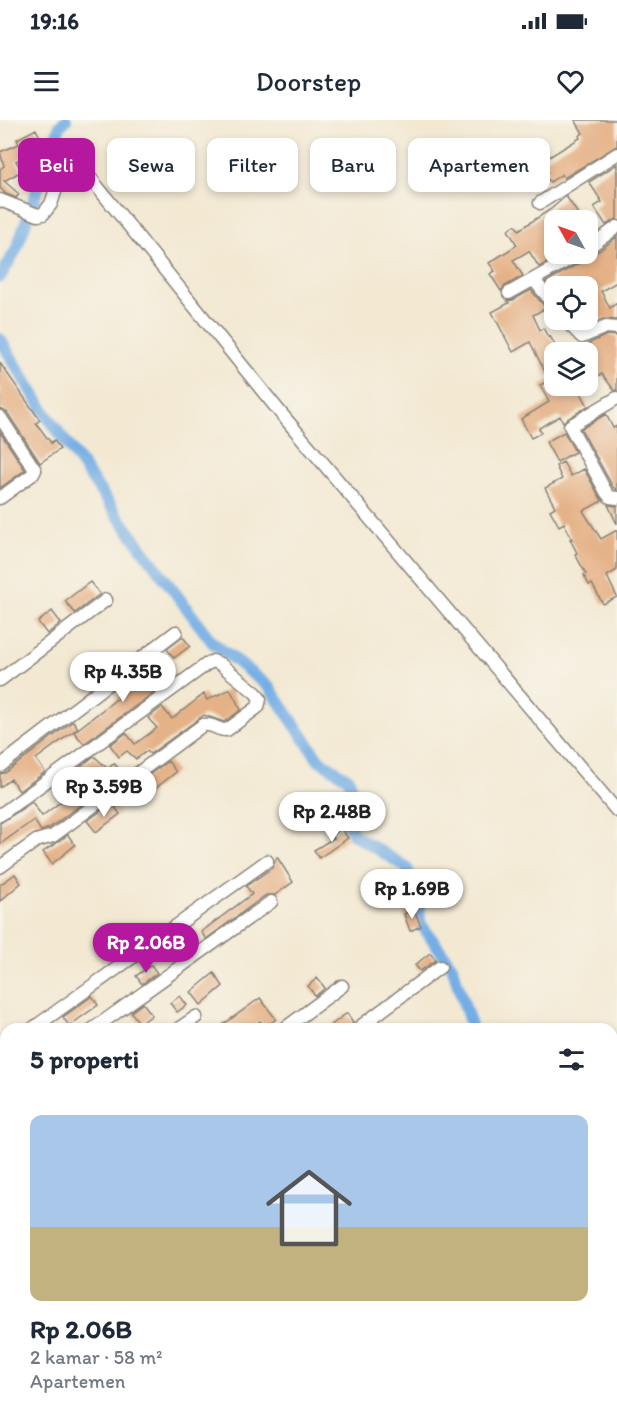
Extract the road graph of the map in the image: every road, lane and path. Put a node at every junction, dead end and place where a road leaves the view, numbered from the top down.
1 (617, 154) edge
2 (0, 200) edge
3 (540, 203) dead end
4 (617, 227) edge
5 (598, 241) edge
6 (562, 264) edge
7 (534, 280) junction
8 (544, 292) edge
9 (510, 293) dead end
10 (617, 328) edge
11 (575, 330) edge
12 (617, 398) edge
13 (0, 417) edge
14 (0, 498) edge
15 (617, 498) edge
16 (106, 600) dead end
17 (176, 632) dead end
18 (0, 680) edge
19 (0, 766) edge
20 (617, 811) edge
21 (0, 815) edge
22 (267, 861) dead end
23 (0, 867) edge
24 (271, 902) dead end
25 (440, 967) dead end
26 (342, 986) dead end
27 (196, 1017) dead end
28 (40, 1023) edge
29 (101, 1023) edge
30 (187, 1023) edge
31 (292, 1023) edge
32 (365, 1023) edge

1 - 3 street
2 - 20 street
4 - 5 street
6 - 7 street
7 - 8 street
7 - 9 street
10 - 11 street
12 - 15 street
13 - 14 street
16 - 18 street
17 - 19 street
21 - 23 street
22 - 28 street
24 - 29 street
25 - 32 street
26 - 31 street
27 - 30 street

